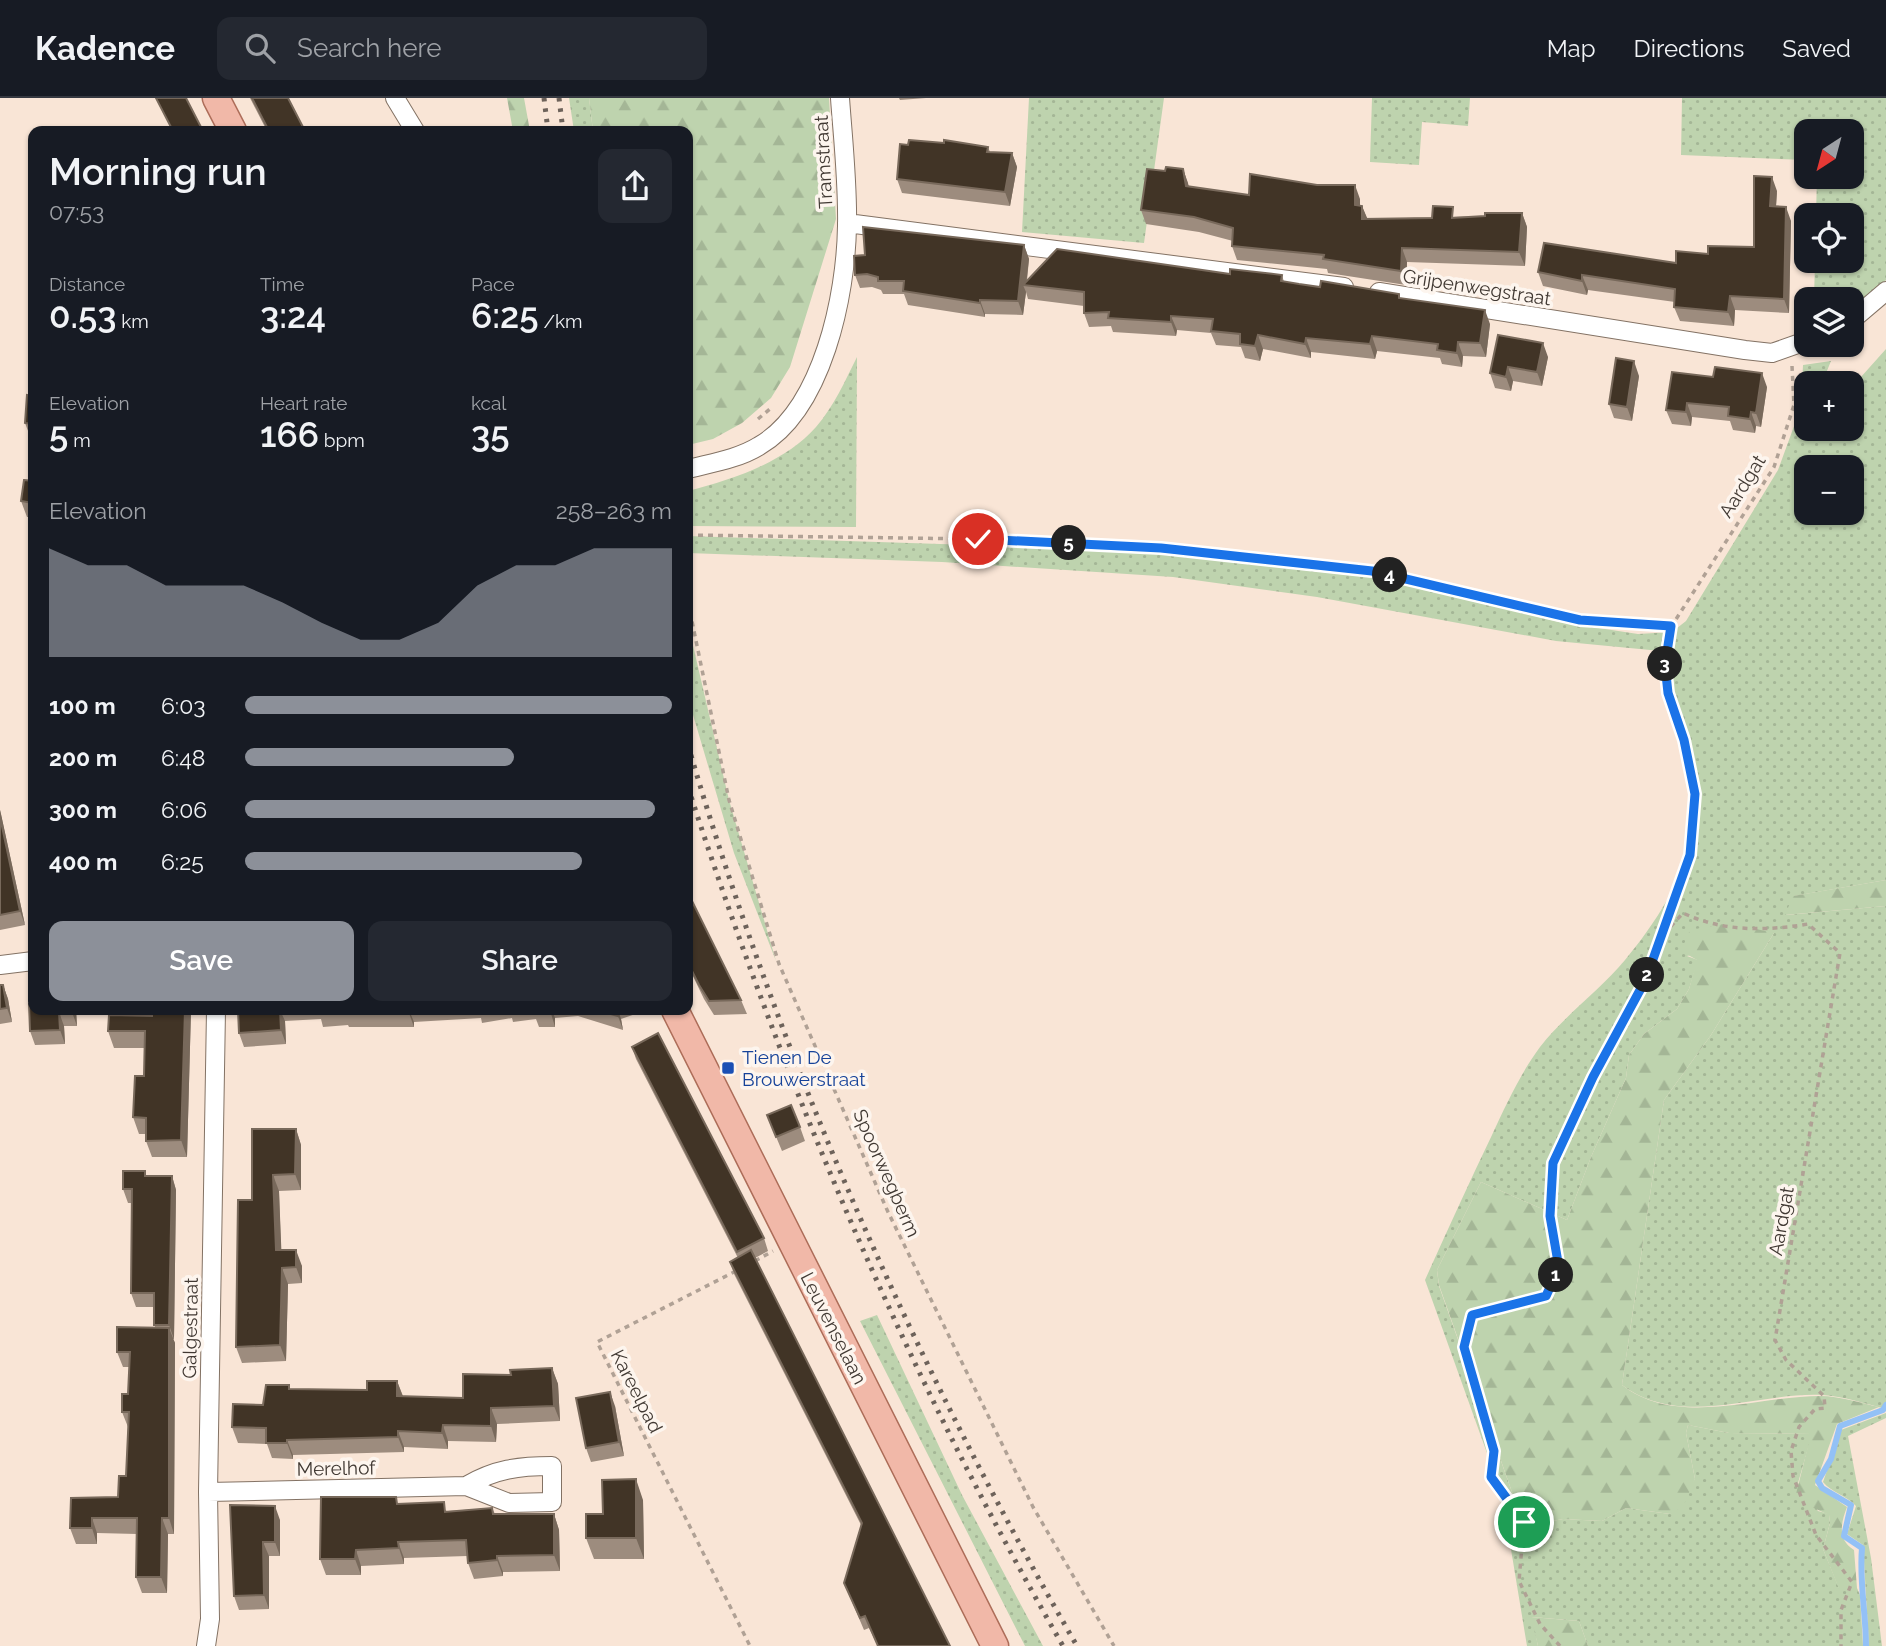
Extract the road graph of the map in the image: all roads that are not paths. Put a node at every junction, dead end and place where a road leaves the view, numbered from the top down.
1 (216, 98) edge
2 (395, 98) edge
3 (840, 98) edge
4 (230, 126) edge
5 (412, 126) edge
6 (848, 223) junction
7 (1886, 291) edge
8 (1864, 310) edge
9 (1794, 345) edge
10 (693, 468) edge
11 (28, 962) edge
12 (0, 965) edge
13 (216, 1015) edge
14 (677, 1015) edge
15 (466, 1486) dead end
16 (208, 1492) junction
17 (206, 1646) edge
18 (995, 1646) edge

1 - 4 main road
2 - 5 street
3 - 6 street, Tramstraat
6 - 9 street, Grijpenwegstraat
6 - 10 street
7 - 8 street
11 - 12 street
13 - 16 street, Galgestraat
14 - 18 main road, Leuvenselaan
15 - 16 street, Merelhof
16 - 17 street, Galgestraat

